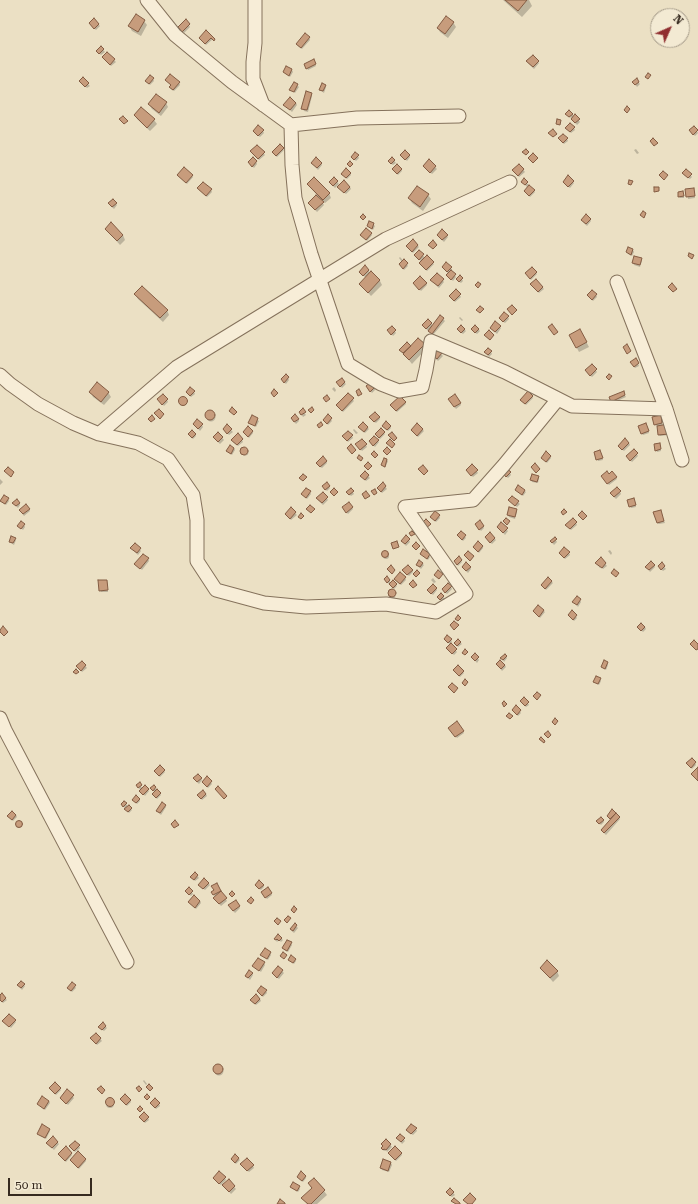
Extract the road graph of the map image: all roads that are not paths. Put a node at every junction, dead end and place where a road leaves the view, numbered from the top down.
1 (147, 0) edge
2 (255, 0) edge
3 (264, 105) junction
4 (459, 116) dead end
5 (291, 125) junction
6 (510, 182) dead end
7 (320, 280) junction
8 (617, 282) dead end
9 (0, 375) edge
10 (558, 399) junction
11 (666, 409) junction
12 (99, 434) junction
13 (682, 460) dead end
14 (0, 718) edge
15 (127, 962) dead end

1 - 3 street
2 - 3 street
3 - 5 street
4 - 5 street
5 - 7 street
6 - 7 street
7 - 10 street
7 - 12 street
8 - 11 street
9 - 12 street
10 - 11 street
10 - 12 street
11 - 13 street
14 - 15 street

